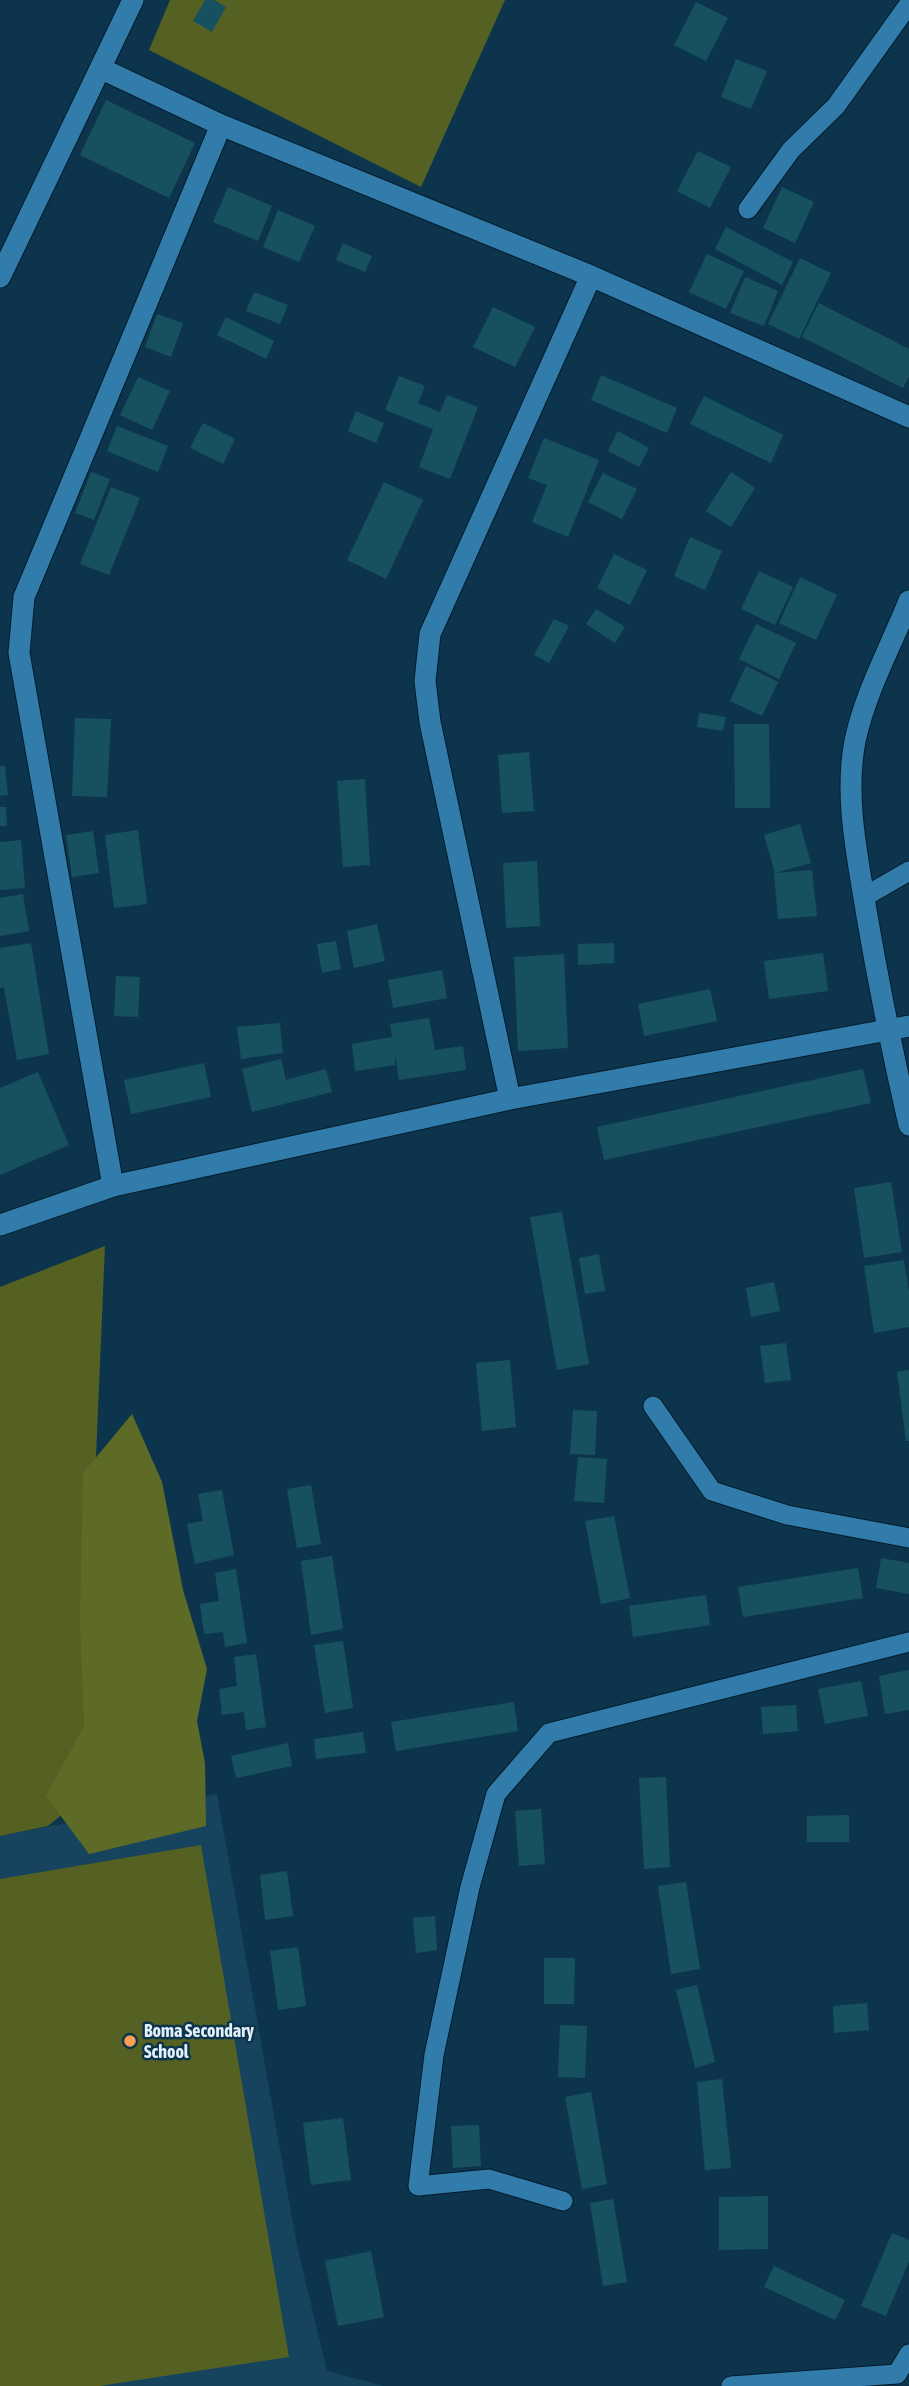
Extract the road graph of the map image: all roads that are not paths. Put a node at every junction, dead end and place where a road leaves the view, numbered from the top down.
1 (133, 0) edge
2 (909, 4) edge
3 (102, 69) junction
4 (221, 125) junction
5 (748, 209) dead end
6 (591, 276) junction
7 (0, 277) edge
8 (909, 417) edge
9 (909, 601) edge
10 (909, 871) edge
11 (864, 897) junction
12 (909, 1026) edge
13 (887, 1030) junction
14 (510, 1099) junction
15 (909, 1125) edge
16 (113, 1186) junction
17 (0, 1225) edge
18 (653, 1406) dead end
19 (909, 1538) edge
20 (909, 1642) edge
21 (563, 2201) dead end
22 (909, 2354) edge
23 (731, 2386) edge

1 - 3 street
2 - 5 lane
3 - 4 street
3 - 7 street
4 - 6 street
4 - 16 street
6 - 8 street
6 - 14 street
9 - 11 street
10 - 11 lane
11 - 13 street
12 - 13 street
13 - 14 street
13 - 15 street
14 - 16 street
16 - 17 street
18 - 19 lane
20 - 21 lane
22 - 23 lane

